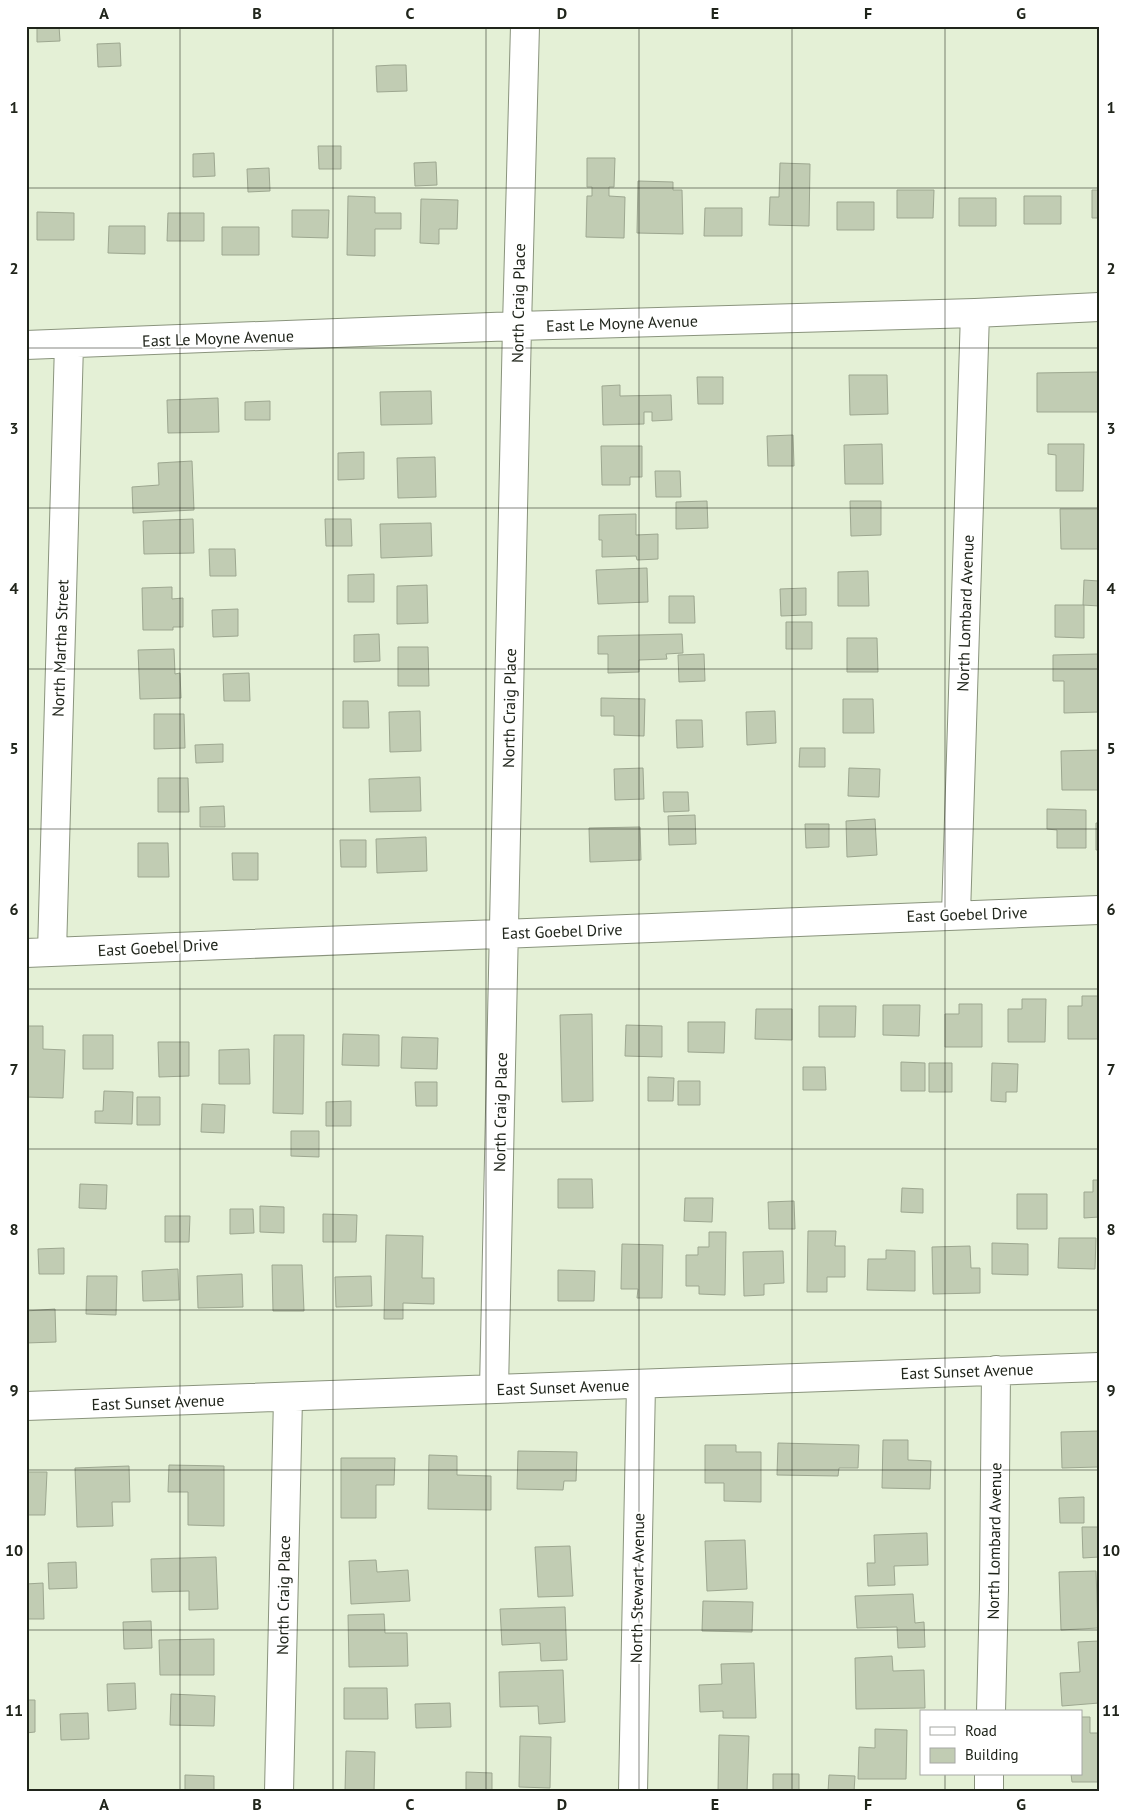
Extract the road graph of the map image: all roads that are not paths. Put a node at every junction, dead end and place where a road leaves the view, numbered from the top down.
1 (525, 26) edge
2 (1099, 307) edge
3 (975, 313) junction
4 (517, 326) junction
5 (69, 344) junction
6 (26, 345) edge
7 (1099, 910) edge
8 (956, 914) junction
9 (504, 933) junction
10 (39, 952) edge
11 (1099, 1367) edge
12 (996, 1370) junction
13 (641, 1384) junction
14 (494, 1389) junction
15 (288, 1398) junction
16 (26, 1406) edge
17 (991, 1710) edge
18 (989, 1776) edge
19 (279, 1792) edge
20 (633, 1792) edge
21 (988, 1792) edge

1 - 4 street, North Craig Place
2 - 3 street, East Le Moyne Avenue
3 - 4 street, East Le Moyne Avenue
3 - 8 street, North Lombard Avenue
4 - 5 street, East Le Moyne Avenue
4 - 9 street, North Craig Place
5 - 6 street, East Le Moyne Avenue
5 - 10 street, North Martha Street
7 - 8 street, East Goebel Drive
8 - 9 street, East Goebel Drive
9 - 10 street, East Goebel Drive
9 - 14 street, North Craig Place
11 - 12 street, East Sunset Avenue
12 - 13 street, East Sunset Avenue
12 - 17 street, North Lombard Avenue
13 - 14 street, East Sunset Avenue
13 - 20 street, North Stewart Avenue
14 - 15 street, East Sunset Avenue
15 - 16 street, East Sunset Avenue
15 - 19 street, North Craig Place
18 - 21 street

